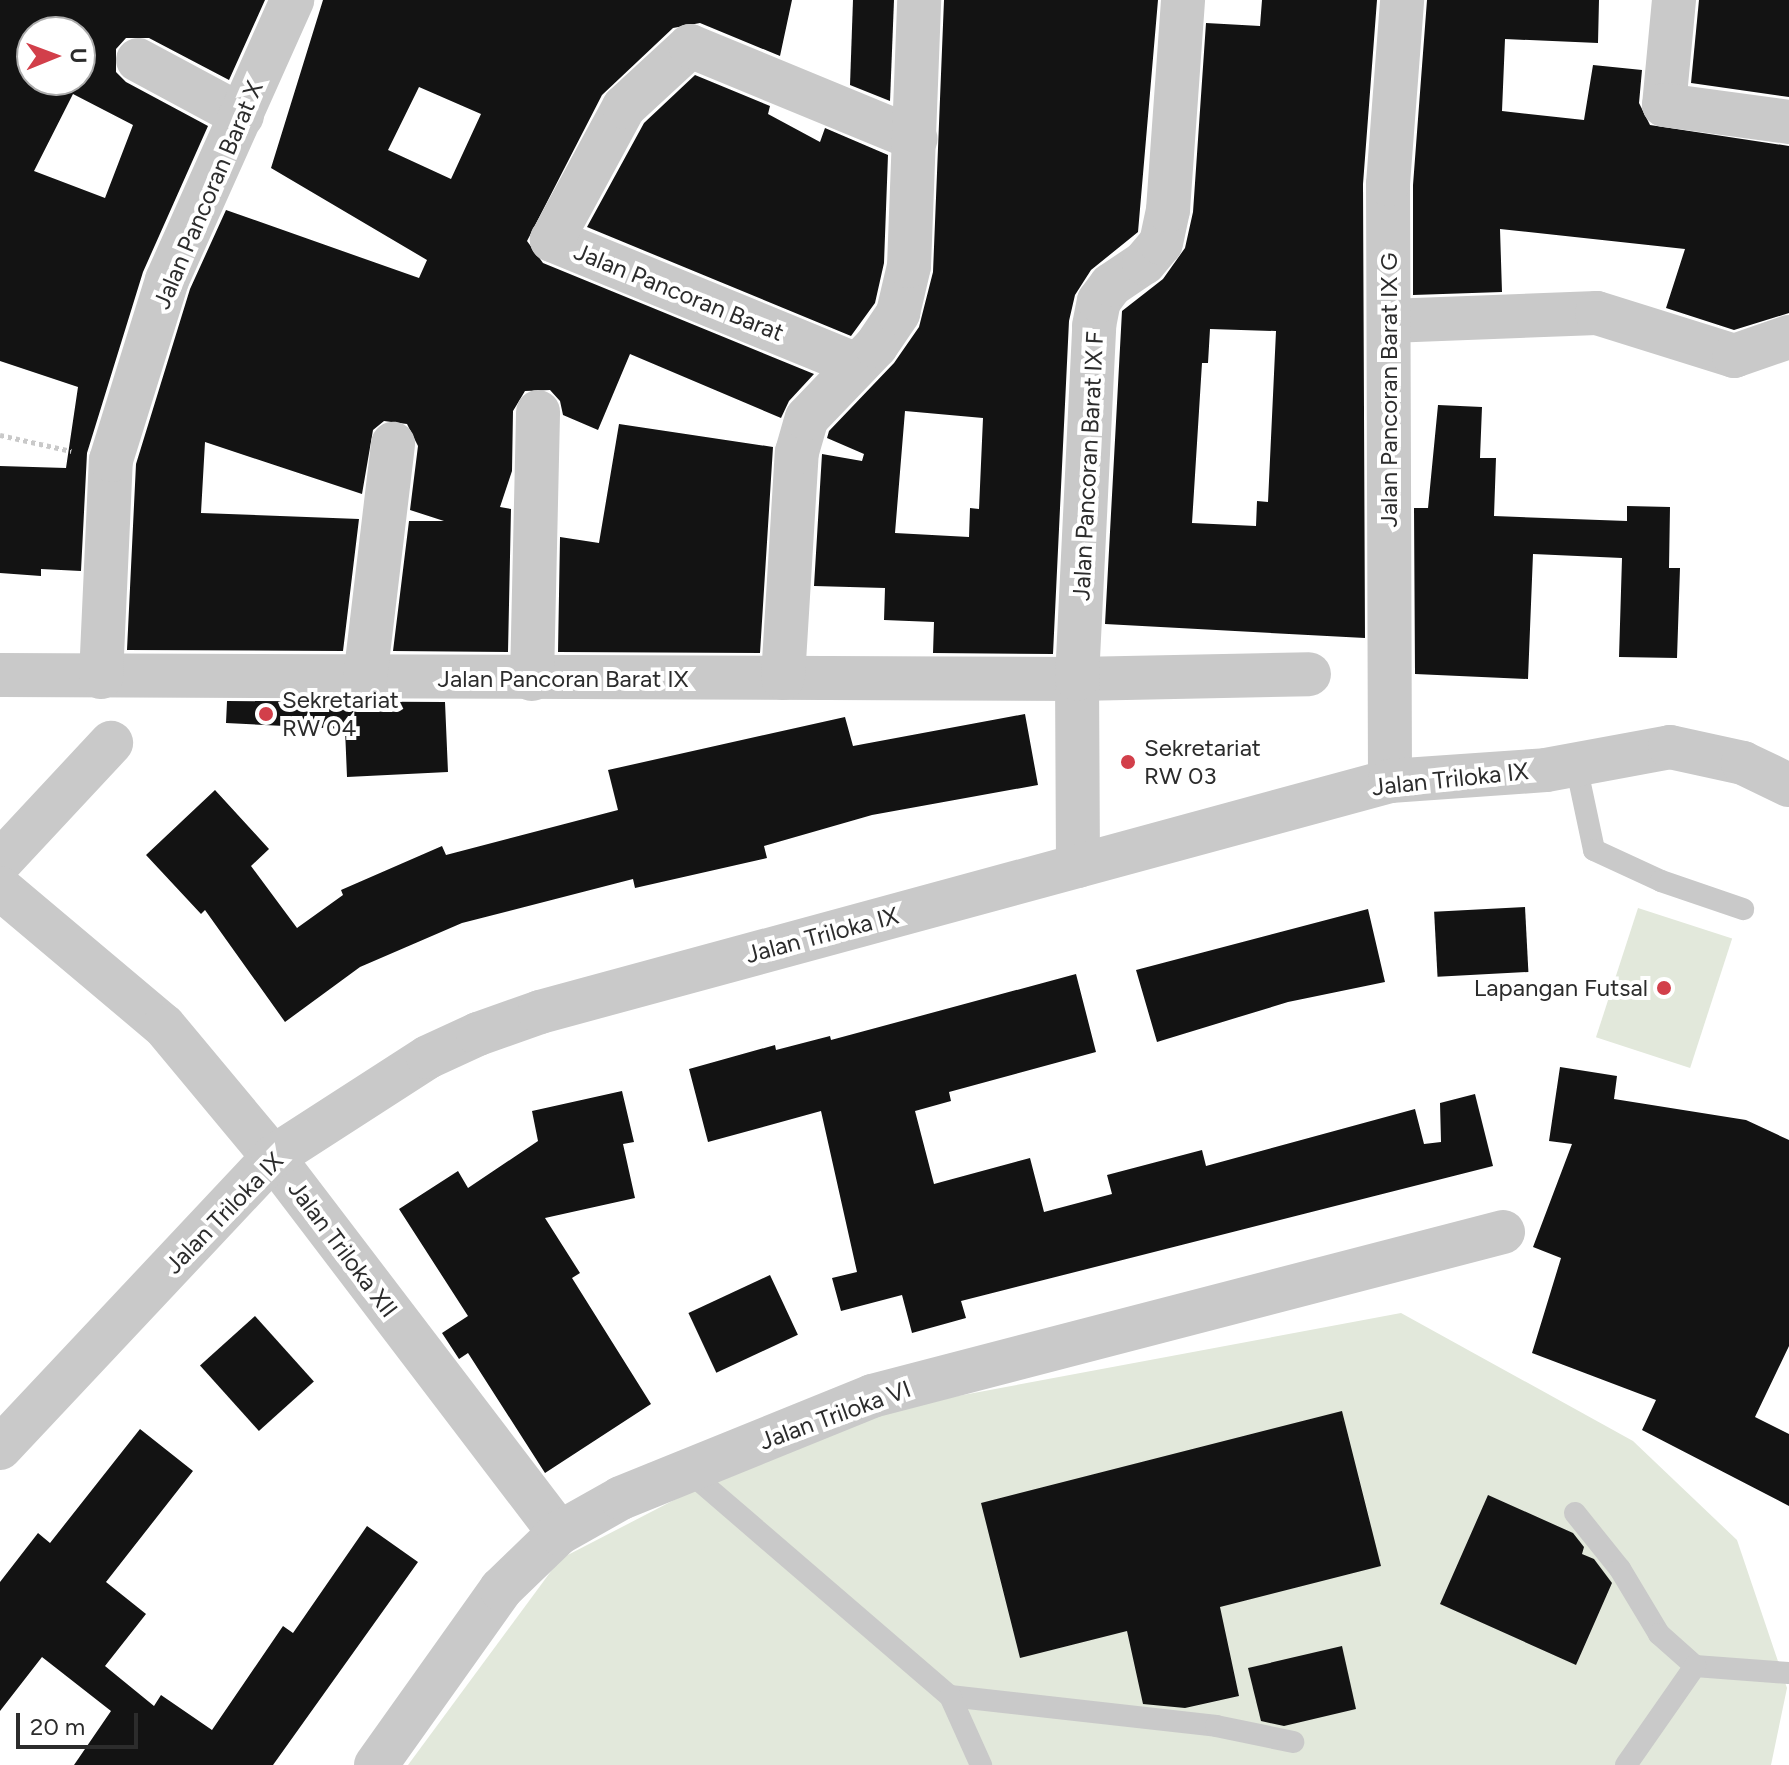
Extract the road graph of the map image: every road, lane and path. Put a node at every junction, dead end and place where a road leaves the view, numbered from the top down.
1 (292, 0) edge
2 (919, 0) edge
3 (1183, 0) edge
4 (1402, 0) edge
5 (1674, 0) edge
6 (138, 60) dead end
7 (242, 116) junction
8 (1789, 122) edge
9 (916, 139) junction
10 (1389, 321) junction
11 (1789, 337) edge
12 (857, 365) junction
13 (538, 412) dead end
14 (0, 435) edge
15 (393, 444) dead end
16 (111, 460) junction
17 (1309, 674) dead end
18 (0, 675) edge
19 (101, 677) junction
20 (783, 678) junction
21 (365, 679) junction
22 (532, 679) junction
23 (1077, 679) junction
24 (111, 743) dead end
25 (1576, 765) junction
26 (1390, 781) junction
27 (1789, 785) edge
28 (0, 862) edge
29 (1078, 866) junction
30 (0, 888) edge
31 (1743, 909) dead end
32 (273, 1157) junction
33 (1503, 1232) dead end
34 (0, 1448) edge
35 (688, 1471) junction
36 (1575, 1513) dead end
37 (559, 1533) junction
38 (1695, 1666) junction
39 (1789, 1673) edge
40 (950, 1696) junction
41 (1293, 1742) dead end
42 (376, 1765) edge
43 (981, 1765) edge
44 (1626, 1765) edge

1 - 7 street, Jalan Pancoran Barat X
2 - 9 street
3 - 23 street, Jalan Pancoran Barat IX F
4 - 10 street, Jalan Pancoran Barat IX G
5 - 8 street
6 - 7 street
7 - 16 street, Jalan Pancoran Barat X
9 - 12 street
9 - 12 street, Jalan Pancoran Barat
10 - 11 street
10 - 26 street, Jalan Pancoran Barat IX G
12 - 20 street
13 - 22 street
14 - 16 path
15 - 21 street
16 - 19 street, Jalan Pancoran Barat X
17 - 23 street, Jalan Pancoran Barat IX
18 - 19 street, Jalan Pancoran Barat IX
19 - 21 street, Jalan Pancoran Barat IX
20 - 22 street, Jalan Pancoran Barat IX
20 - 23 street, Jalan Pancoran Barat IX
21 - 22 street, Jalan Pancoran Barat IX
23 - 29 street, Jalan Pancoran Barat IX F
24 - 28 street
25 - 26 street, Jalan Triloka IX
25 - 27 street, Jalan Triloka IX
25 - 31 lane
26 - 29 street, Jalan Triloka IX
29 - 32 street, Jalan Triloka IX
30 - 32 street, Jalan Triloka XII
32 - 34 street, Jalan Triloka IX
32 - 37 street, Jalan Triloka XII
33 - 35 street, Jalan Triloka VI
35 - 37 street, Jalan Triloka VI
35 - 40 lane
36 - 38 lane
37 - 42 street, Jalan Triloka VI
38 - 39 lane
38 - 44 lane
40 - 41 lane
40 - 43 lane

